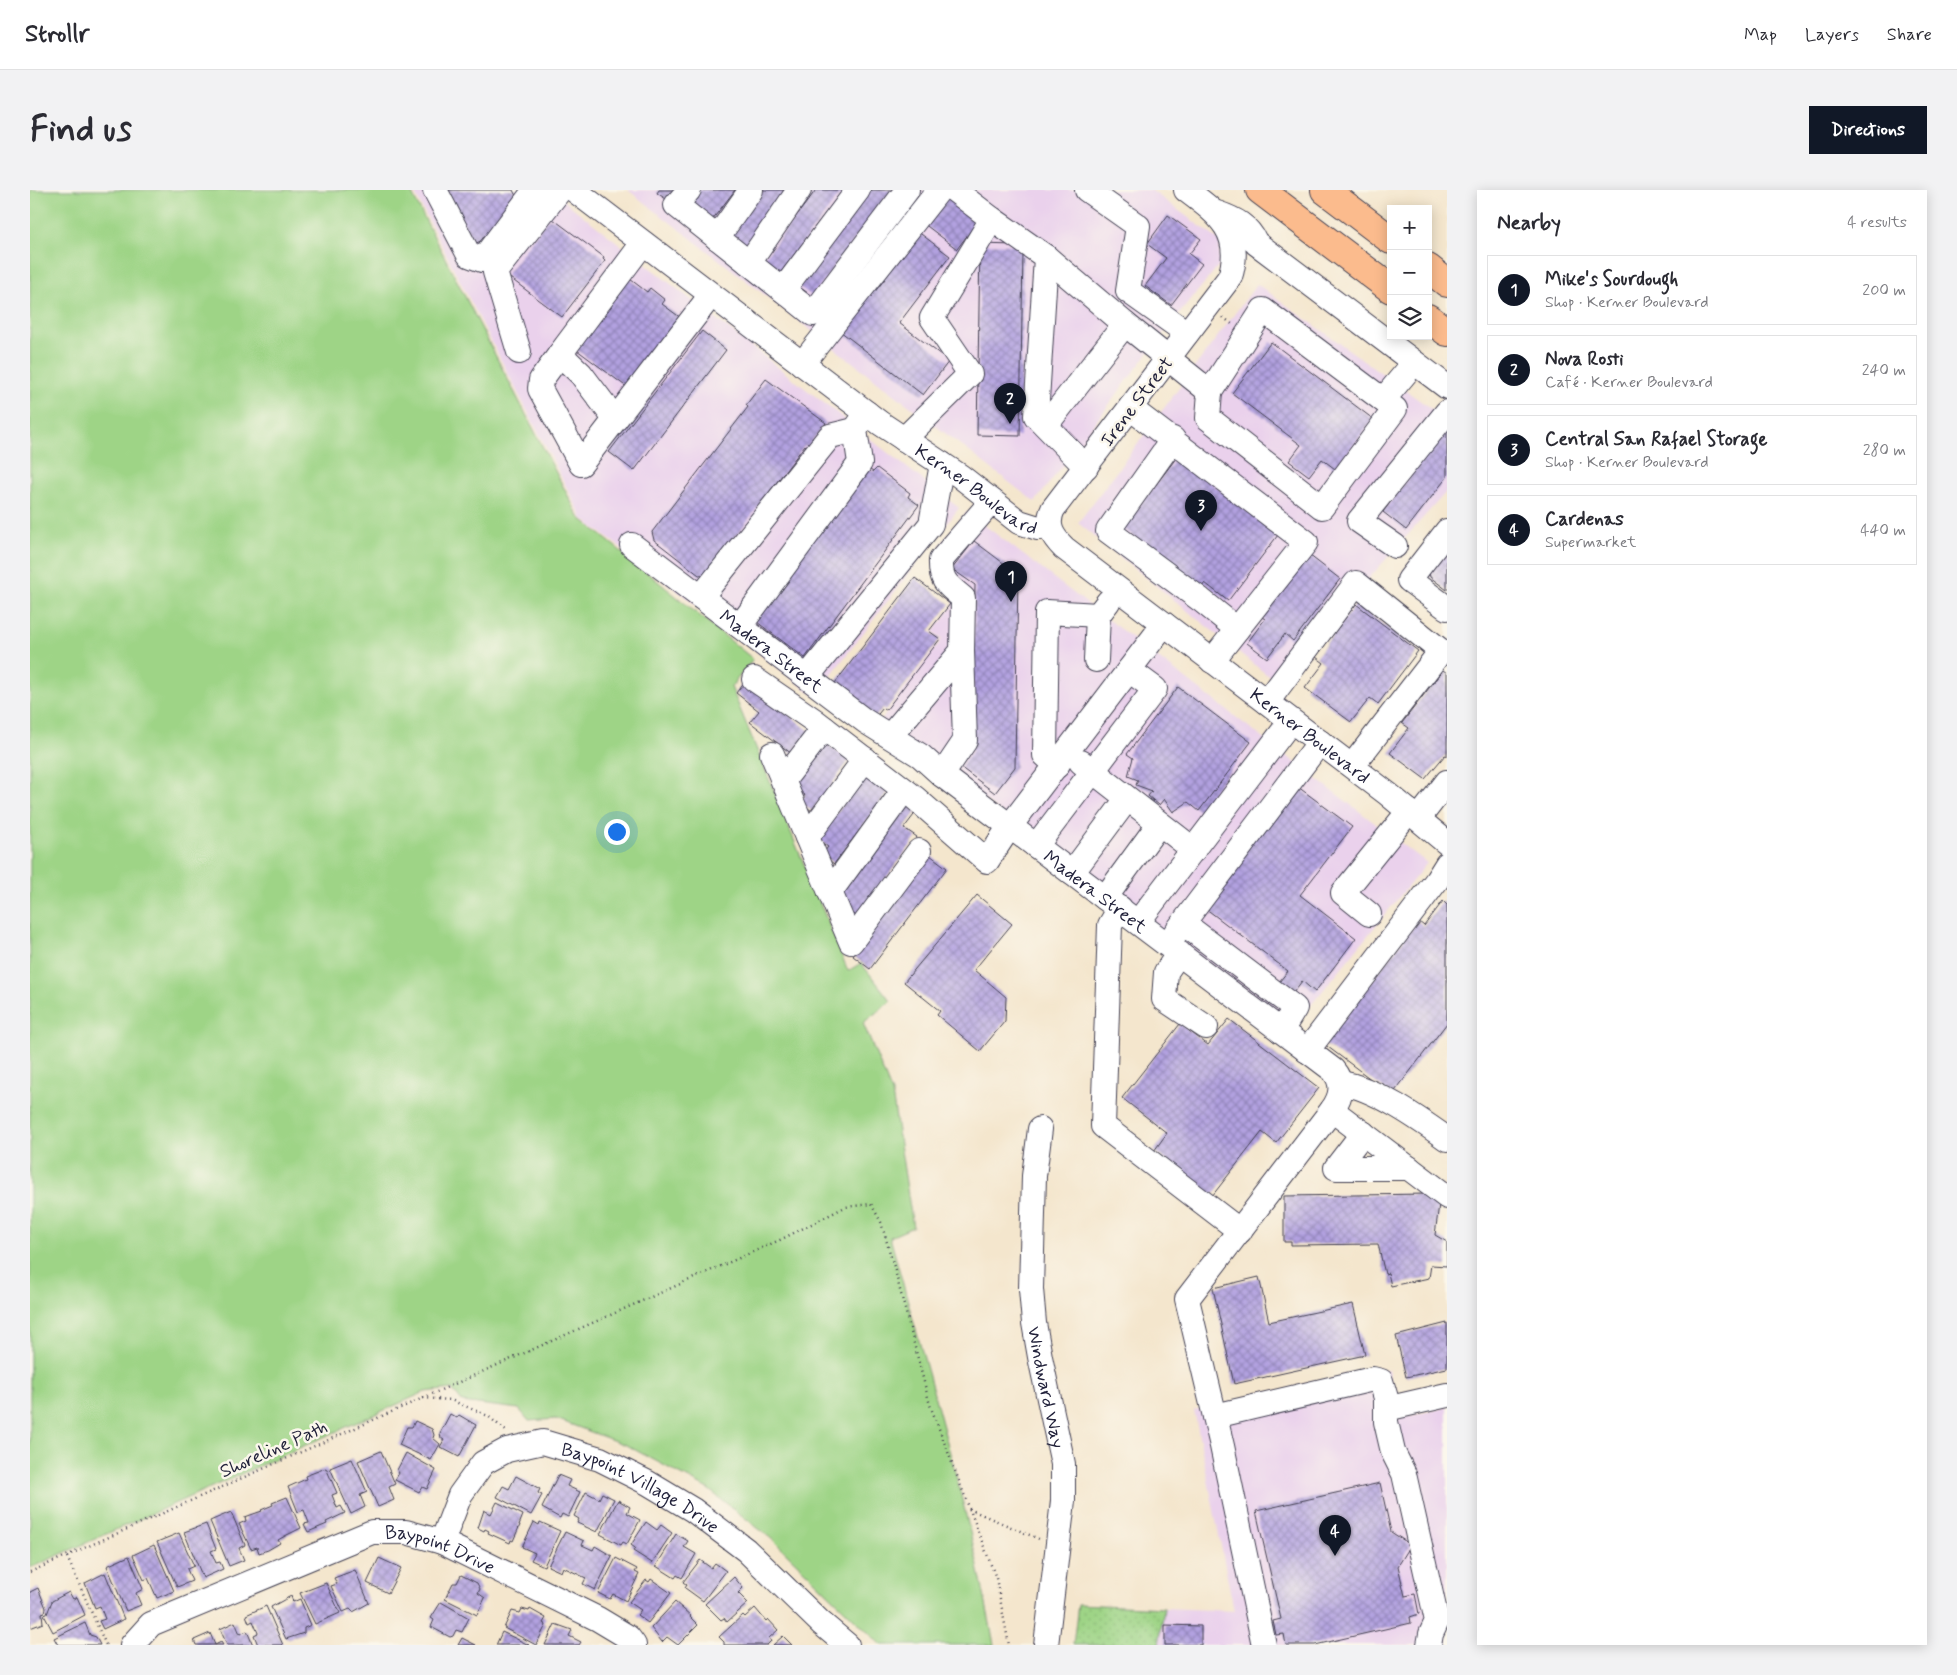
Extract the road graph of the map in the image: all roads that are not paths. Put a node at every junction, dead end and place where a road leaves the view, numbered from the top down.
1 (435, 190) edge
2 (535, 190) edge
3 (560, 190) edge
4 (689, 190) edge
5 (752, 190) edge
6 (799, 190) edge
7 (858, 190) edge
8 (907, 190) edge
9 (939, 190) edge
10 (954, 190) edge
11 (1087, 190) edge
12 (1186, 190) edge
13 (1260, 190) edge
14 (1325, 190) edge
15 (590, 195) edge
16 (1216, 213) junction
17 (992, 219) junction
18 (1387, 237) edge
19 (717, 238) junction
20 (643, 243) junction
21 (1256, 243) junction
22 (1046, 257) junction
23 (749, 263) junction
24 (1432, 271) edge
25 (1230, 277) junction
26 (1447, 283) edge
27 (1387, 287) edge
28 (783, 290) junction
29 (711, 295) junction
30 (1432, 321) edge
31 (1125, 324) junction
32 (1447, 332) edge
33 (1187, 333) junction
34 (519, 352) dead end
35 (560, 354) junction
36 (1168, 359) junction
37 (1414, 362) junction
38 (802, 364) junction
39 (1447, 388) edge
40 (1210, 392) junction
41 (1383, 400) junction
42 (1130, 408) junction
43 (1447, 412) edge
44 (615, 419) junction
45 (861, 422) junction
46 (1046, 425) junction
47 (904, 439) junction
48 (1173, 439) junction
49 (942, 464) junction
50 (1086, 466) junction
51 (992, 501) junction
52 (1049, 527) junction
53 (1447, 531) edge
54 (632, 545) dead end
55 (1394, 546) dead end
56 (1118, 589) junction
57 (701, 597) junction
58 (1447, 608) edge
59 (1098, 615) junction
60 (1164, 624) junction
61 (740, 626) junction
62 (1237, 629) junction
63 (962, 651) junction
64 (1096, 660) dead end
65 (1212, 661) junction
66 (1129, 670) junction
67 (807, 677) junction
68 (754, 679) dead end
69 (1267, 702) junction
70 (1291, 721) junction
71 (824, 728) junction
72 (890, 736) junction
73 (1320, 742) junction
74 (772, 754) dead end
75 (1063, 759) junction
76 (865, 760) junction
77 (1352, 766) junction
78 (1093, 772) junction
79 (942, 775) junction
80 (783, 781) junction
81 (1447, 782) edge
82 (904, 790) junction
83 (1127, 799) junction
84 (1414, 814) junction
85 (1159, 824) junction
86 (1010, 826) junction
87 (806, 837) junction
88 (1447, 842) edge
89 (1036, 846) junction
90 (1194, 850) junction
91 (918, 851) dead end
92 (1447, 864) edge
93 (1072, 874) junction
94 (830, 892) junction
95 (1121, 909) junction
96 (1369, 914) dead end
97 (1183, 923) junction
98 (1173, 948) junction
99 (1254, 977) junction
100 (1238, 998) junction
101 (1206, 1027) dead end
102 (1281, 1031) junction
103 (1307, 1051) junction
104 (1340, 1084) junction
105 (1332, 1110) junction
106 (1040, 1129) dead end
107 (1362, 1133) junction
108 (1447, 1139) edge
109 (1409, 1168) junction
110 (1447, 1197) edge
111 (1240, 1231) junction
112 (1447, 1395) edge
113 (1386, 1409) junction
114 (1215, 1416) junction
115 (442, 1542) junction
116 (132, 1645) edge
117 (634, 1645) edge
118 (848, 1645) edge
119 (1046, 1645) edge
120 (1264, 1645) edge
121 (1428, 1645) edge

1 - 2 street
3 - 34 street
4 - 19 street
5 - 19 street
6 - 23 street
7 - 28 street
8 - 28 street
9 - 38 street
10 - 17 street
11 - 33 street
12 - 16 street
13 - 27 highway
14 - 18 highway
15 - 20 street, Kerner Boulevard
16 - 21 street
16 - 25 street
17 - 22 street
17 - 47 street
19 - 23 street
20 - 29 street, Kerner Boulevard
20 - 35 street
21 - 25 street, Irene Street
21 - 37 street
22 - 31 street
22 - 46 street
23 - 28 street
24 - 26 highway
25 - 33 street, Irene Street
29 - 38 street, Kerner Boulevard
29 - 44 street
30 - 32 highway
31 - 36 street
31 - 46 street
33 - 36 street, Irene Street
35 - 44 street
35 - 44 street
36 - 40 street
36 - 42 street, Irene Street
37 - 39 street
37 - 41 street
38 - 45 street, Kerner Boulevard
40 - 41 street
40 - 41 street
42 - 48 street
42 - 50 street, Irene Street
43 - 55 street
45 - 47 street, Kerner Boulevard
45 - 57 street
45 - 61 street
46 - 50 street
47 - 49 street, Kerner Boulevard
48 - 62 street
48 - 62 street
49 - 51 street, Kerner Boulevard
49 - 67 street
50 - 52 street, Irene Street
51 - 52 street, Kerner Boulevard
51 - 63 street
52 - 56 street, Kerner Boulevard
53 - 58 street
54 - 57 street, Madera Street
56 - 59 street
56 - 60 street, Kerner Boulevard
57 - 61 street, Madera Street
59 - 64 street
59 - 75 street
60 - 65 street, Kerner Boulevard
60 - 66 street
61 - 67 street, Madera Street
62 - 65 street
63 - 72 street
63 - 79 street
65 - 69 street, Kerner Boulevard
66 - 75 street
66 - 78 street
67 - 72 street, Madera Street
68 - 71 street
69 - 70 street, Kerner Boulevard
69 - 77 street
70 - 73 street, Kerner Boulevard
70 - 90 street
71 - 76 street
71 - 80 street
72 - 79 street, Madera Street
73 - 77 street, Kerner Boulevard
73 - 97 street
74 - 80 street
75 - 78 street
75 - 86 street
76 - 82 street
76 - 87 street
77 - 84 street, Kerner Boulevard
78 - 83 street
78 - 89 street
79 - 86 street, Madera Street
80 - 87 street
81 - 84 street
82 - 86 street
82 - 94 street
83 - 85 street
83 - 93 street
84 - 88 street, Kerner Boulevard
84 - 96 street
85 - 90 street
85 - 95 street
86 - 89 street, Madera Street
87 - 94 street
89 - 93 street, Madera Street
90 - 95 street
91 - 94 street
92 - 103 street
93 - 95 street, Madera Street
95 - 98 street, Madera Street
95 - 111 street
97 - 98 street
97 - 99 street
98 - 100 street, Madera Street
98 - 101 street
99 - 100 street
99 - 102 street
100 - 102 street, Madera Street
102 - 103 street, Madera Street
103 - 104 street, Madera Street
104 - 105 street
104 - 108 street
105 - 107 street
105 - 111 street
106 - 119 street, Windward Way
107 - 109 street
107 - 109 street
109 - 110 street
111 - 114 street
112 - 113 street
113 - 114 street
113 - 121 street
114 - 120 street
115 - 116 street, Baypoint Drive
115 - 117 street, Baypoint Drive
115 - 118 street, Baypoint Village Drive

